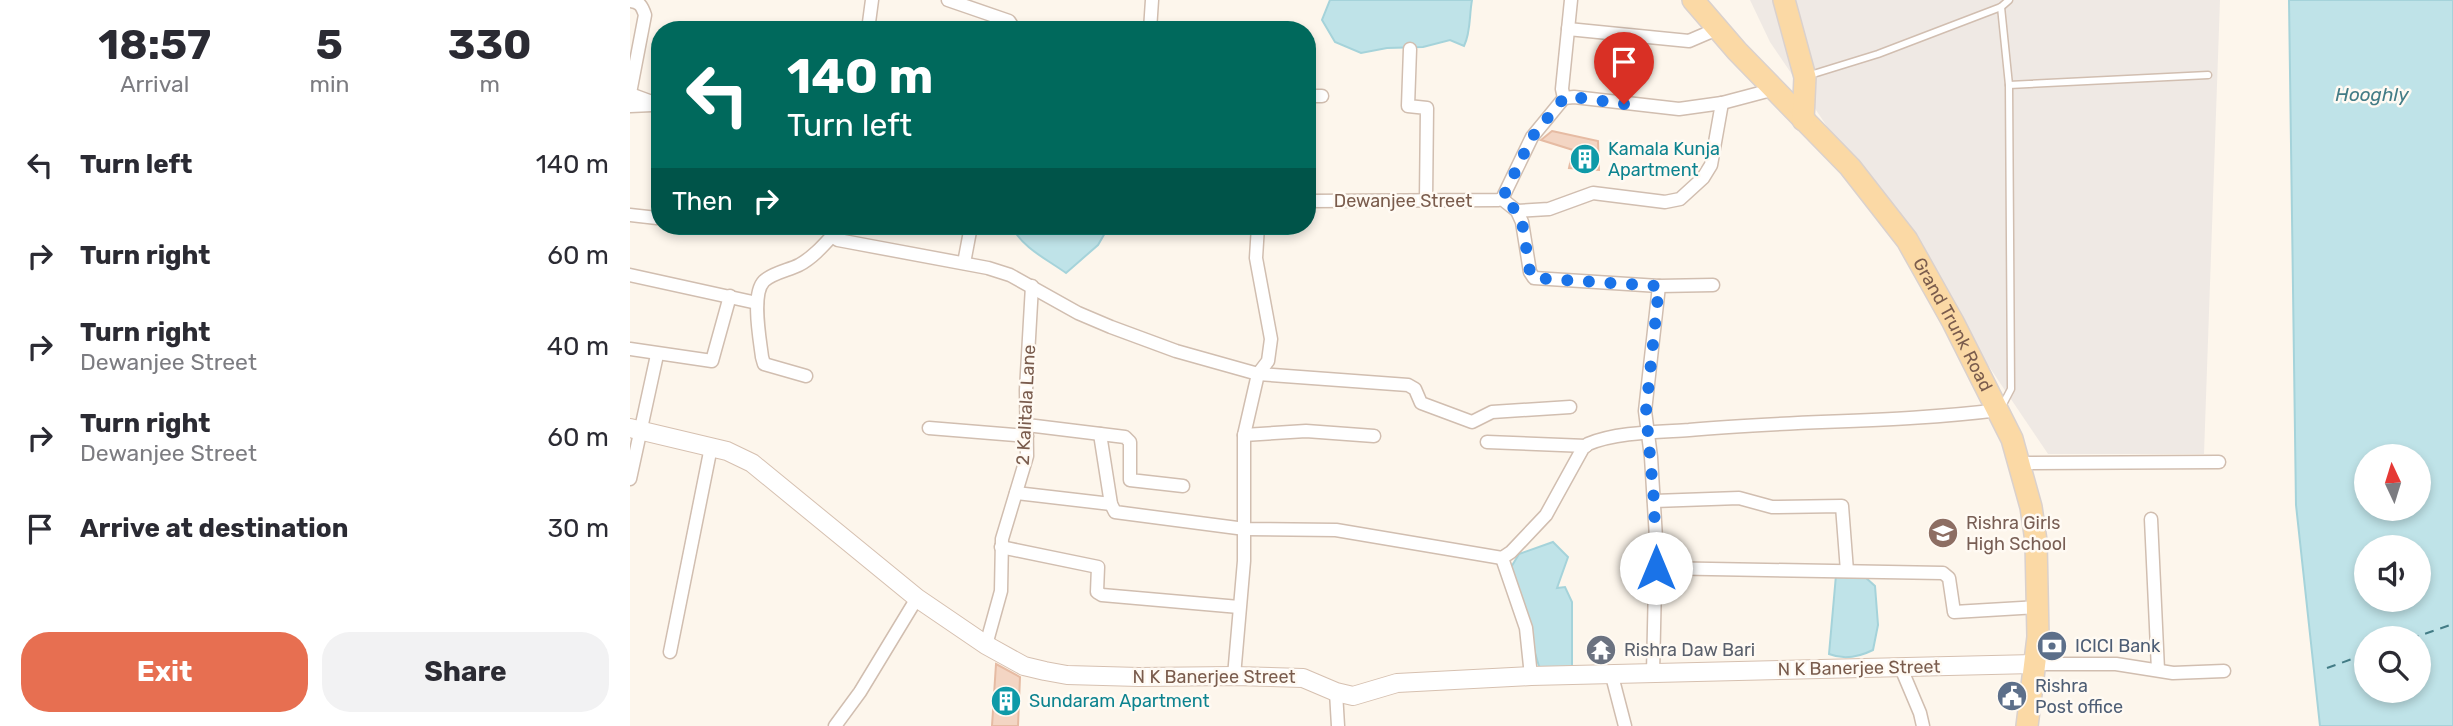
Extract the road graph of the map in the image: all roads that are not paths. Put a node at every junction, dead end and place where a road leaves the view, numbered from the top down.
1 (872, 0) edge
2 (948, 0) edge
3 (1152, 0) edge
4 (1571, 0) edge
5 (1693, 0) edge
6 (1784, 0) edge
7 (2009, 0) edge
8 (630, 1) edge
9 (2001, 7) junction
10 (870, 21) edge
11 (1009, 21) edge
12 (1151, 21) edge
13 (1568, 29) junction
14 (1717, 29) junction
15 (1410, 49) dead end
16 (2208, 75) dead end
17 (1805, 77) junction
18 (2009, 85) junction
19 (1775, 89) junction
20 (630, 94) edge
21 (1316, 96) edge
22 (1322, 96) dead end
23 (1564, 98) junction
24 (651, 102) edge
25 (1722, 103) junction
26 (651, 105) edge
27 (630, 106) edge
28 (1803, 120) junction
29 (1502, 199) junction
30 (1426, 200) junction
31 (1316, 201) edge
32 (1517, 211) junction
33 (630, 215) edge
34 (651, 217) edge
35 (828, 235) edge
36 (834, 235) edge
37 (969, 235) edge
38 (1257, 235) edge
39 (964, 263) junction
40 (630, 275) edge
41 (1713, 285) dead end
42 (1032, 286) junction
43 (1659, 286) junction
44 (730, 296) junction
45 (757, 303) junction
46 (630, 349) edge
47 (657, 355) junction
48 (1258, 374) junction
49 (806, 376) dead end
50 (1570, 407) dead end
51 (1999, 410) junction
52 (929, 428) dead end
53 (635, 430) edge
54 (1027, 431) junction
55 (1648, 433) junction
56 (1100, 434) junction
57 (1244, 435) junction
58 (1374, 436) dead end
59 (1488, 442) dead end
60 (1586, 446) junction
61 (711, 447) junction
62 (2219, 462) dead end
63 (2021, 463) junction
64 (630, 479) edge
65 (1183, 486) dead end
66 (1016, 493) junction
67 (1654, 501) junction
68 (1111, 504) junction
69 (2151, 519) dead end
70 (1245, 528) junction
71 (1001, 547) junction
72 (1502, 558) junction
73 (1656, 568) junction
74 (1847, 571) junction
75 (917, 598) junction
76 (1239, 607) junction
77 (2038, 607) junction
78 (986, 645) junction
79 (670, 652) dead end
80 (2035, 664) junction
81 (1901, 667) junction
82 (2158, 670) junction
83 (2224, 671) dead end
84 (1653, 673) junction
85 (1234, 676) junction
86 (1531, 676) junction
87 (1612, 676) junction
88 (1336, 692) junction
89 (835, 726) edge
90 (1338, 726) edge
91 (1625, 726) edge
92 (1923, 726) edge
93 (2027, 726) edge

1 - 10 street
2 - 11 street
3 - 12 street
4 - 13 street
5 - 14 main road, Grand Trunk Road
6 - 17 main road
7 - 9 lane
8 - 20 street
9 - 17 lane
9 - 18 lane
13 - 14 street
13 - 23 street
14 - 19 main road, Grand Trunk Road
15 - 30 street
16 - 18 lane
17 - 28 main road
18 - 51 lane
19 - 25 street
19 - 28 main road, Grand Trunk Road
20 - 24 street
21 - 22 street
23 - 25 street
23 - 29 street
25 - 32 street
26 - 27 street
28 - 51 main road, Grand Trunk Road
29 - 30 street, Dewanjee Street
29 - 32 street
30 - 31 street, Dewanjee Street
32 - 43 street
33 - 34 street
35 - 45 street
36 - 39 street
37 - 39 street
38 - 48 street
39 - 42 street
40 - 44 street
41 - 43 street
42 - 48 street
42 - 54 street, 2 Kalitala Lane
43 - 55 street
44 - 45 street
44 - 47 street
45 - 49 street
46 - 47 street
47 - 53 street
48 - 50 street
48 - 57 street
51 - 55 street
51 - 63 main road, Grand Trunk Road
52 - 54 street
53 - 61 street, N K Banerjee Street
53 - 64 street
54 - 56 street
54 - 66 street, 2 Kalitala Lane
55 - 60 street
55 - 67 street
56 - 65 street
56 - 68 street
57 - 58 street
57 - 70 street
59 - 60 street
60 - 72 street
61 - 75 street, N K Banerjee Street
61 - 79 street
62 - 63 street
63 - 77 main road, Grand Trunk Road
66 - 68 street
66 - 71 street, 2 Kalitala Lane
67 - 73 street
67 - 74 street
68 - 70 street
69 - 82 street
70 - 72 street
70 - 76 street
71 - 76 street
71 - 78 street, 2 Kalitala Lane
72 - 86 street
73 - 74 street
73 - 84 street
74 - 77 street
75 - 78 street, N K Banerjee Street
75 - 89 street
76 - 85 street
77 - 80 main road, Grand Trunk Road
78 - 85 street, N K Banerjee Street
80 - 81 street, N K Banerjee Street
80 - 82 street
80 - 93 main road, Grand Trunk Road
81 - 84 street, N K Banerjee Street
81 - 92 street
82 - 83 street
84 - 87 street, N K Banerjee Street
85 - 88 street, N K Banerjee Street
86 - 87 street, N K Banerjee Street
86 - 88 street, N K Banerjee Street
87 - 91 street
88 - 90 street

